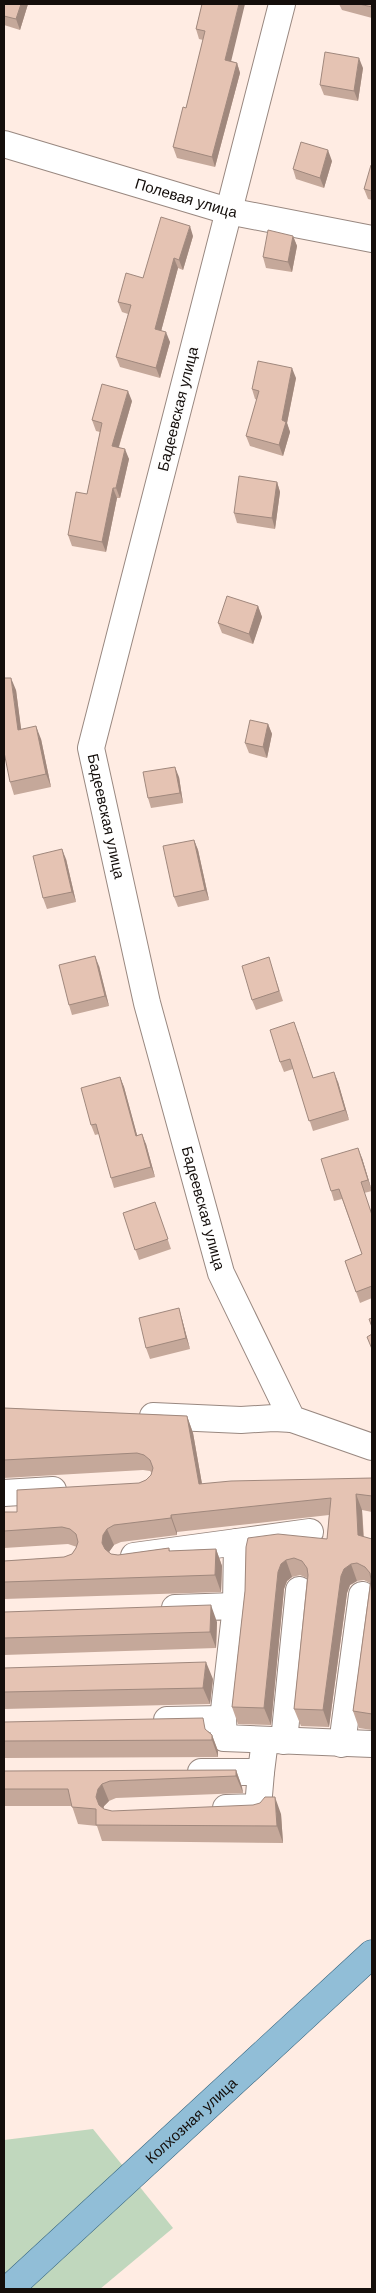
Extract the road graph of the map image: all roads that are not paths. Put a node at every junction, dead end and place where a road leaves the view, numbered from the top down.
1 (282, 4) edge
2 (4, 144) edge
3 (228, 211) junction
4 (372, 239) edge
5 (132, 1416) edge
6 (292, 1419) junction
7 (372, 1447) edge
8 (78, 1489) edge
9 (4, 1493) edge
10 (310, 1532) dead end
11 (237, 1542) junction
12 (123, 1557) edge
13 (299, 1590) dead end
14 (362, 1595) dead end
15 (236, 1606) junction
16 (149, 1609) edge
17 (223, 1719) junction
18 (143, 1720) edge
19 (275, 1741) junction
20 (342, 1744) junction
21 (372, 1744) edge
22 (172, 1772) edge
23 (261, 1772) junction
24 (202, 1809) edge
25 (372, 1954) edge
26 (10, 2289) edge

1 - 3 street, Бадеевская улица
2 - 3 street, Полевая улица
3 - 4 street, Полевая улица
3 - 6 street, Бадеевская улица
5 - 6 street
6 - 7 street
8 - 9 street
10 - 11 street
11 - 12 street
11 - 15 street
13 - 19 street
14 - 20 street
15 - 16 street
15 - 17 street
17 - 18 street
17 - 19 street
19 - 20 street
19 - 23 street
20 - 21 street
22 - 23 street
23 - 24 street
25 - 26 main road, Колхозная улица

